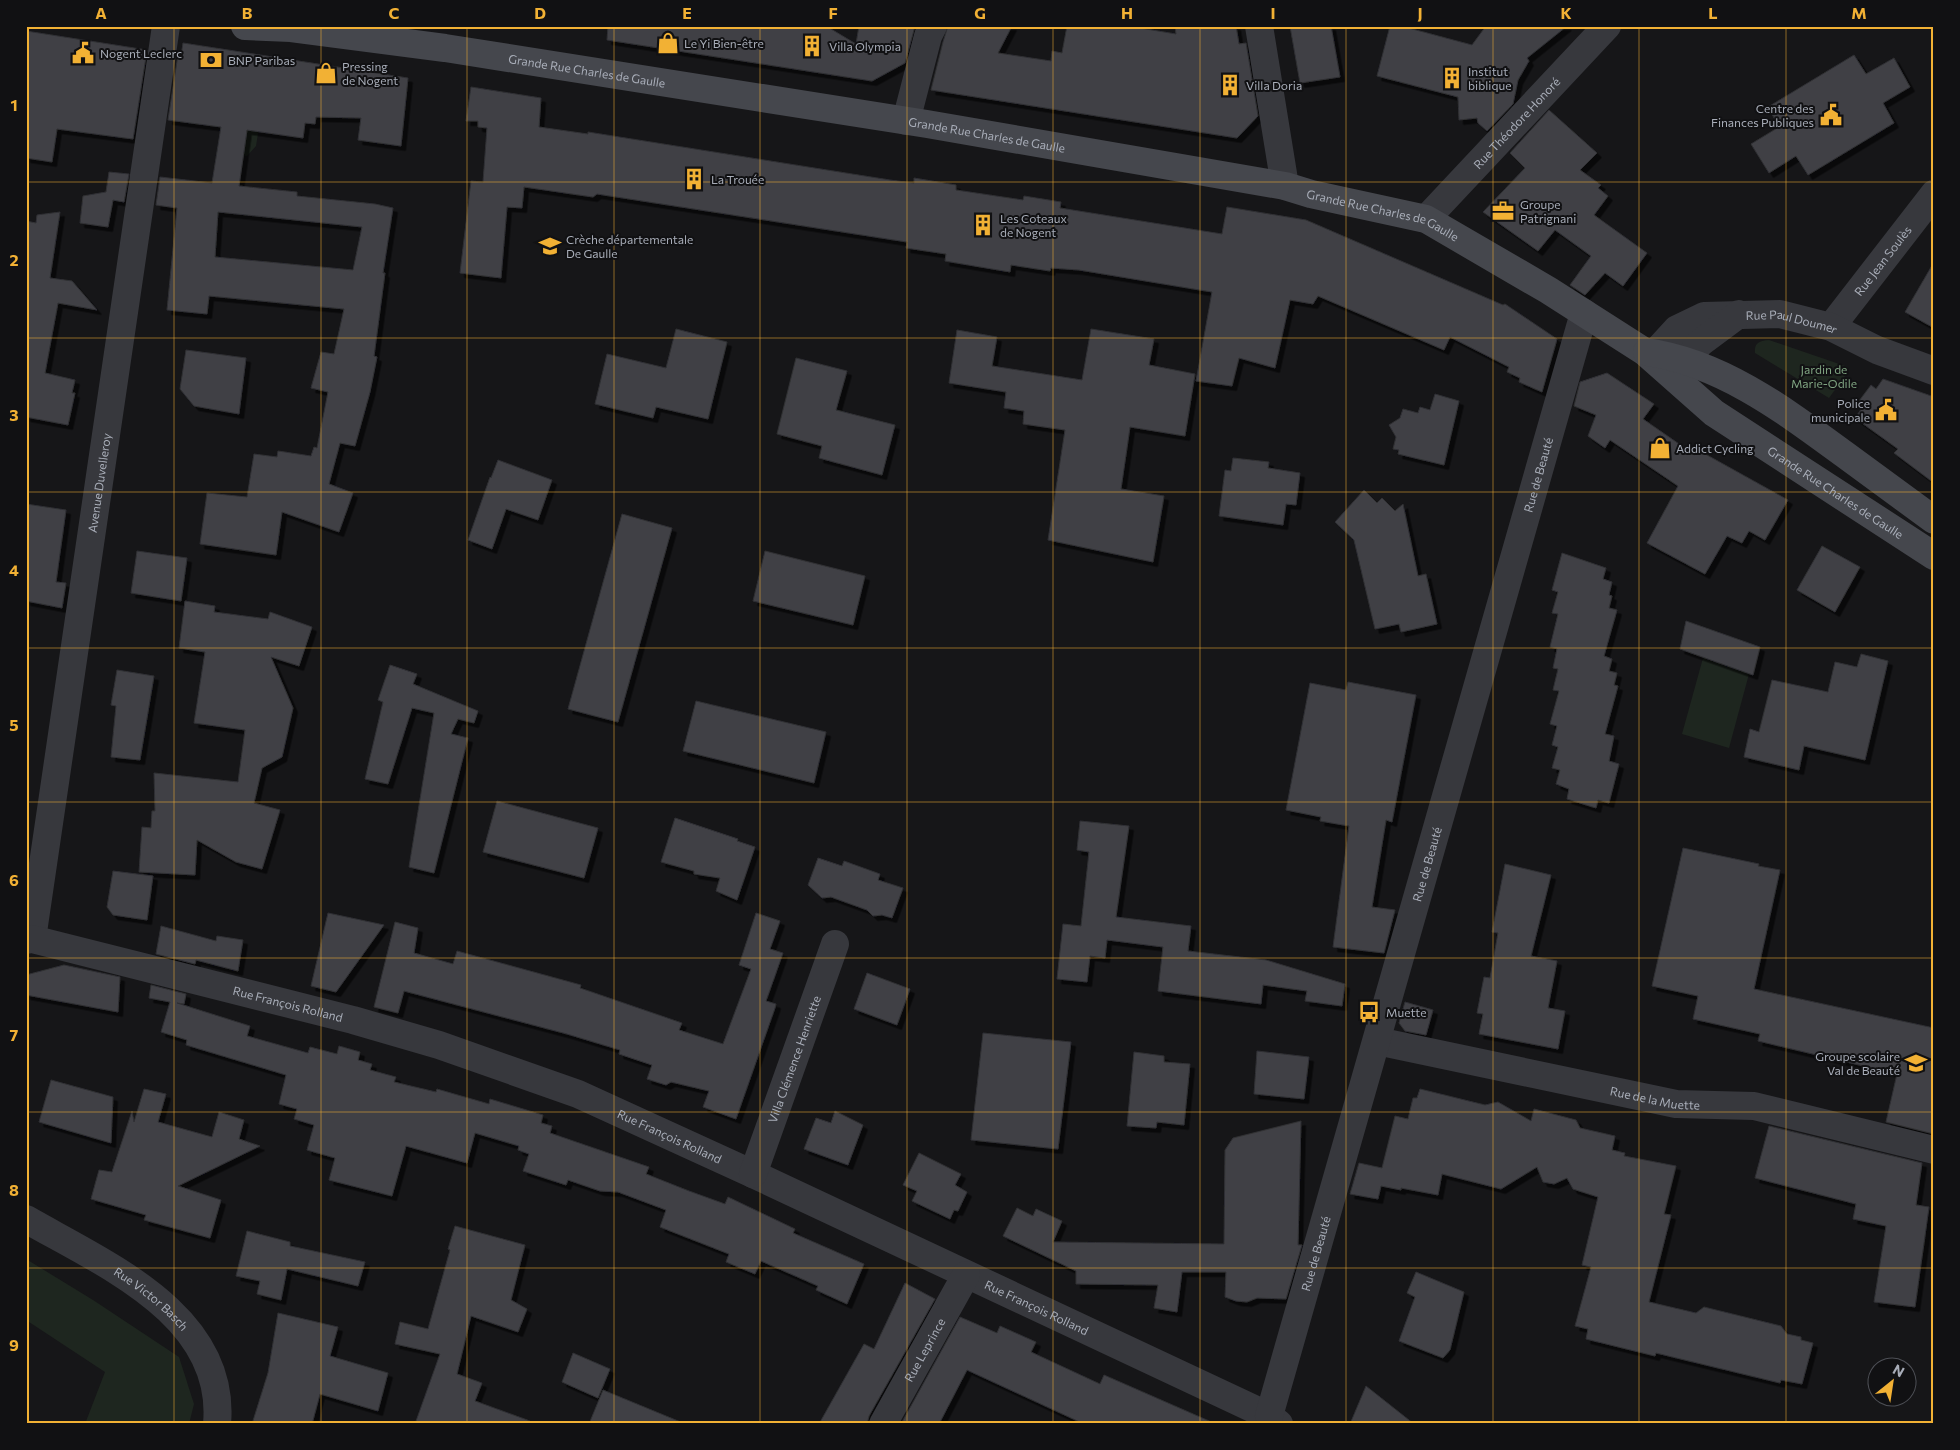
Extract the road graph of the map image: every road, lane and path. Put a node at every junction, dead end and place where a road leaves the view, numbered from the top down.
1 (166, 26) edge
2 (245, 26) edge
3 (933, 26) edge
4 (1259, 26) edge
5 (289, 27) edge
6 (1603, 28) edge
7 (906, 121) junction
8 (1285, 186) junction
9 (1934, 194) edge
10 (1426, 219) junction
11 (1584, 313) junction
12 (1739, 314) junction
13 (1831, 327) junction
14 (1650, 352) junction
15 (1680, 368) junction
16 (1934, 371) edge
17 (1934, 520) edge
18 (1934, 556) edge
19 (29, 940) edge
20 (835, 944) dead end
21 (1377, 1041) junction
22 (1934, 1150) edge
23 (753, 1174) junction
24 (26, 1219) edge
25 (966, 1275) junction
26 (1274, 1420) edge
27 (217, 1424) edge
28 (883, 1424) edge

1 - 19 street, Avenue Duvelleroy
2 - 5 main road, Grande Rue Charles de Gaulle
3 - 7 street
4 - 8 street
5 - 7 main road, Grande Rue Charles de Gaulle
6 - 10 street, Rue Théodore Honoré
7 - 8 main road, Grande Rue Charles de Gaulle
8 - 10 main road, Grande Rue Charles de Gaulle
9 - 13 street, Rue Jean Soulès
10 - 11 main road, Grande Rue Charles de Gaulle
11 - 14 main road, Grande Rue Charles de Gaulle
11 - 21 street, Rue de Beauté
12 - 13 street, Rue Paul Doumer
12 - 14 street, Rue Paul Doumer
12 - 15 street
13 - 16 street, Rue Paul Doumer
14 - 15 main road, Grande Rue Charles de Gaulle
15 - 17 main road, Grande Rue Charles de Gaulle
15 - 18 main road, Grande Rue Charles de Gaulle
19 - 23 street, Rue François Rolland
20 - 23 street, Villa Clémence Henriette
21 - 22 street, Rue de la Muette
21 - 26 street, Rue de Beauté
23 - 25 street, Rue François Rolland
24 - 27 street, Rue Victor Basch
25 - 26 street, Rue François Rolland
25 - 28 street, Rue Leprince

